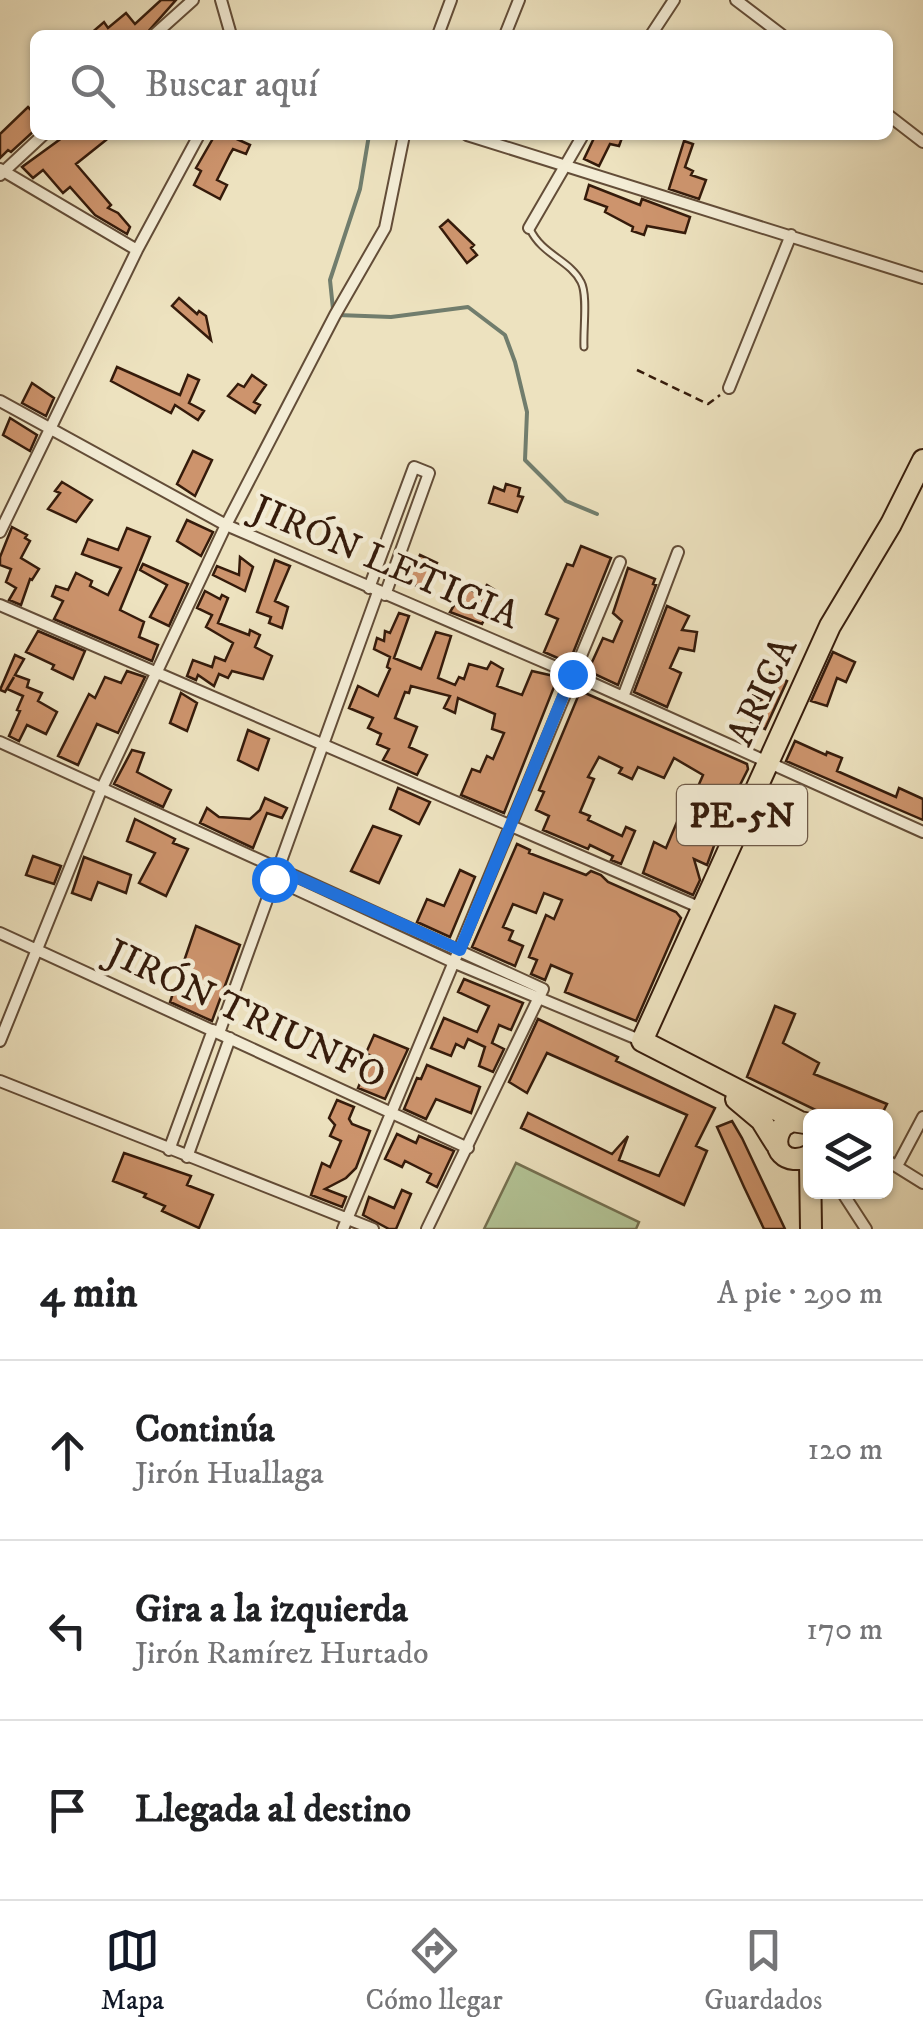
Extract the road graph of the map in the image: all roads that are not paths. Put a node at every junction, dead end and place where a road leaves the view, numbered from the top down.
1 (193, 0) edge
2 (221, 0) edge
3 (451, 0) edge
4 (519, 0) edge
5 (674, 0) edge
6 (736, 0) edge
7 (160, 30) edge
8 (229, 30) edge
9 (440, 30) edge
10 (507, 30) edge
11 (654, 30) edge
12 (775, 30) edge
13 (893, 119) edge
14 (37, 140) edge
15 (196, 140) edge
16 (403, 140) edge
17 (484, 140) edge
18 (580, 140) edge
19 (923, 142) edge
20 (563, 164) junction
21 (1, 171) edge
22 (529, 228) joint
23 (791, 235) junction
24 (137, 250) junction
25 (923, 278) edge
26 (584, 348) dead end
27 (729, 388) road end
28 (0, 401) edge
29 (50, 431) junction
30 (919, 468) edge
31 (226, 525) junction
32 (0, 532) edge
33 (678, 552) dead end
34 (620, 562) dead end
35 (377, 592) junction
36 (0, 605) edge
37 (572, 674) junction
38 (158, 675) junction
39 (623, 697) junction
40 (0, 742) edge
41 (324, 743) junction
42 (766, 762) junction
43 (102, 788) junction
44 (512, 825) junction
45 (923, 832) edge
46 (276, 874) junction
47 (701, 908) junction
48 (0, 934) edge
49 (37, 950) junction
50 (460, 950) junction
51 (455, 963) junction
52 (539, 998) junction
53 (220, 1033) junction
54 (0, 1040) edge
55 (642, 1041) junction
56 (712, 1078) junction
57 (0, 1081) edge
58 (391, 1112) junction
59 (923, 1117) edge
60 (803, 1124) edge
61 (803, 1124) edge
62 (468, 1148) junction
63 (779, 1149) junction
64 (169, 1150) junction
65 (187, 1157) junction
66 (803, 1159) edge
67 (893, 1160) edge
68 (893, 1164) edge
69 (923, 1183) edge
70 (847, 1199) edge
71 (811, 1223) edge
72 (346, 1224) edge
73 (373, 1229) edge
74 (427, 1229) edge
75 (866, 1229) edge

1 - 7 street
2 - 8 street
3 - 9 street
4 - 10 street
5 - 11 street
6 - 12 street
13 - 19 street
14 - 21 street
15 - 24 street
16 - 31 street
17 - 20 street
18 - 20 street
20 - 22 street
20 - 23 street
21 - 24 street
22 - 26 lane
23 - 25 street
23 - 27 street
24 - 29 street
28 - 29 street, JIRÓN LETICIA
29 - 31 street, JIRÓN LETICIA
29 - 32 street
30 - 42 highway, ARICA / PE-5N
31 - 35 street, JIRÓN LETICIA
31 - 38 street
33 - 39 street
34 - 37 street
35 - 35 street
35 - 37 street, JIRÓN LETICIA
35 - 41 street
36 - 38 street
37 - 39 street, JIRÓN LETICIA
37 - 44 street
38 - 41 street
38 - 43 street
39 - 42 street, JIRÓN LETICIA
40 - 43 street
41 - 44 street
41 - 46 street
42 - 45 street, JIRÓN LETICIA
42 - 47 highway, ARICA / PE-5N
43 - 46 street
43 - 49 street
44 - 47 street
44 - 50 street
46 - 50 street
46 - 51 street
46 - 53 street
47 - 55 highway, ARICA / PE-5N
48 - 49 street, JIRÓN TRIUNFO
49 - 53 street, JIRÓN TRIUNFO
49 - 54 street
50 - 51 street
50 - 52 street
51 - 52 street
51 - 58 street
52 - 55 street
52 - 62 street
53 - 58 street, JIRÓN TRIUNFO
53 - 64 street
53 - 65 street
55 - 56 highway
56 - 60 highway
56 - 63 highway
57 - 64 street
58 - 62 street, JIRÓN TRIUNFO
58 - 72 street
59 - 67 street
61 - 63 highway
62 - 74 street
63 - 66 highway
63 - 71 highway
64 - 65 street
65 - 72 street
68 - 69 street
70 - 75 street
72 - 73 street

